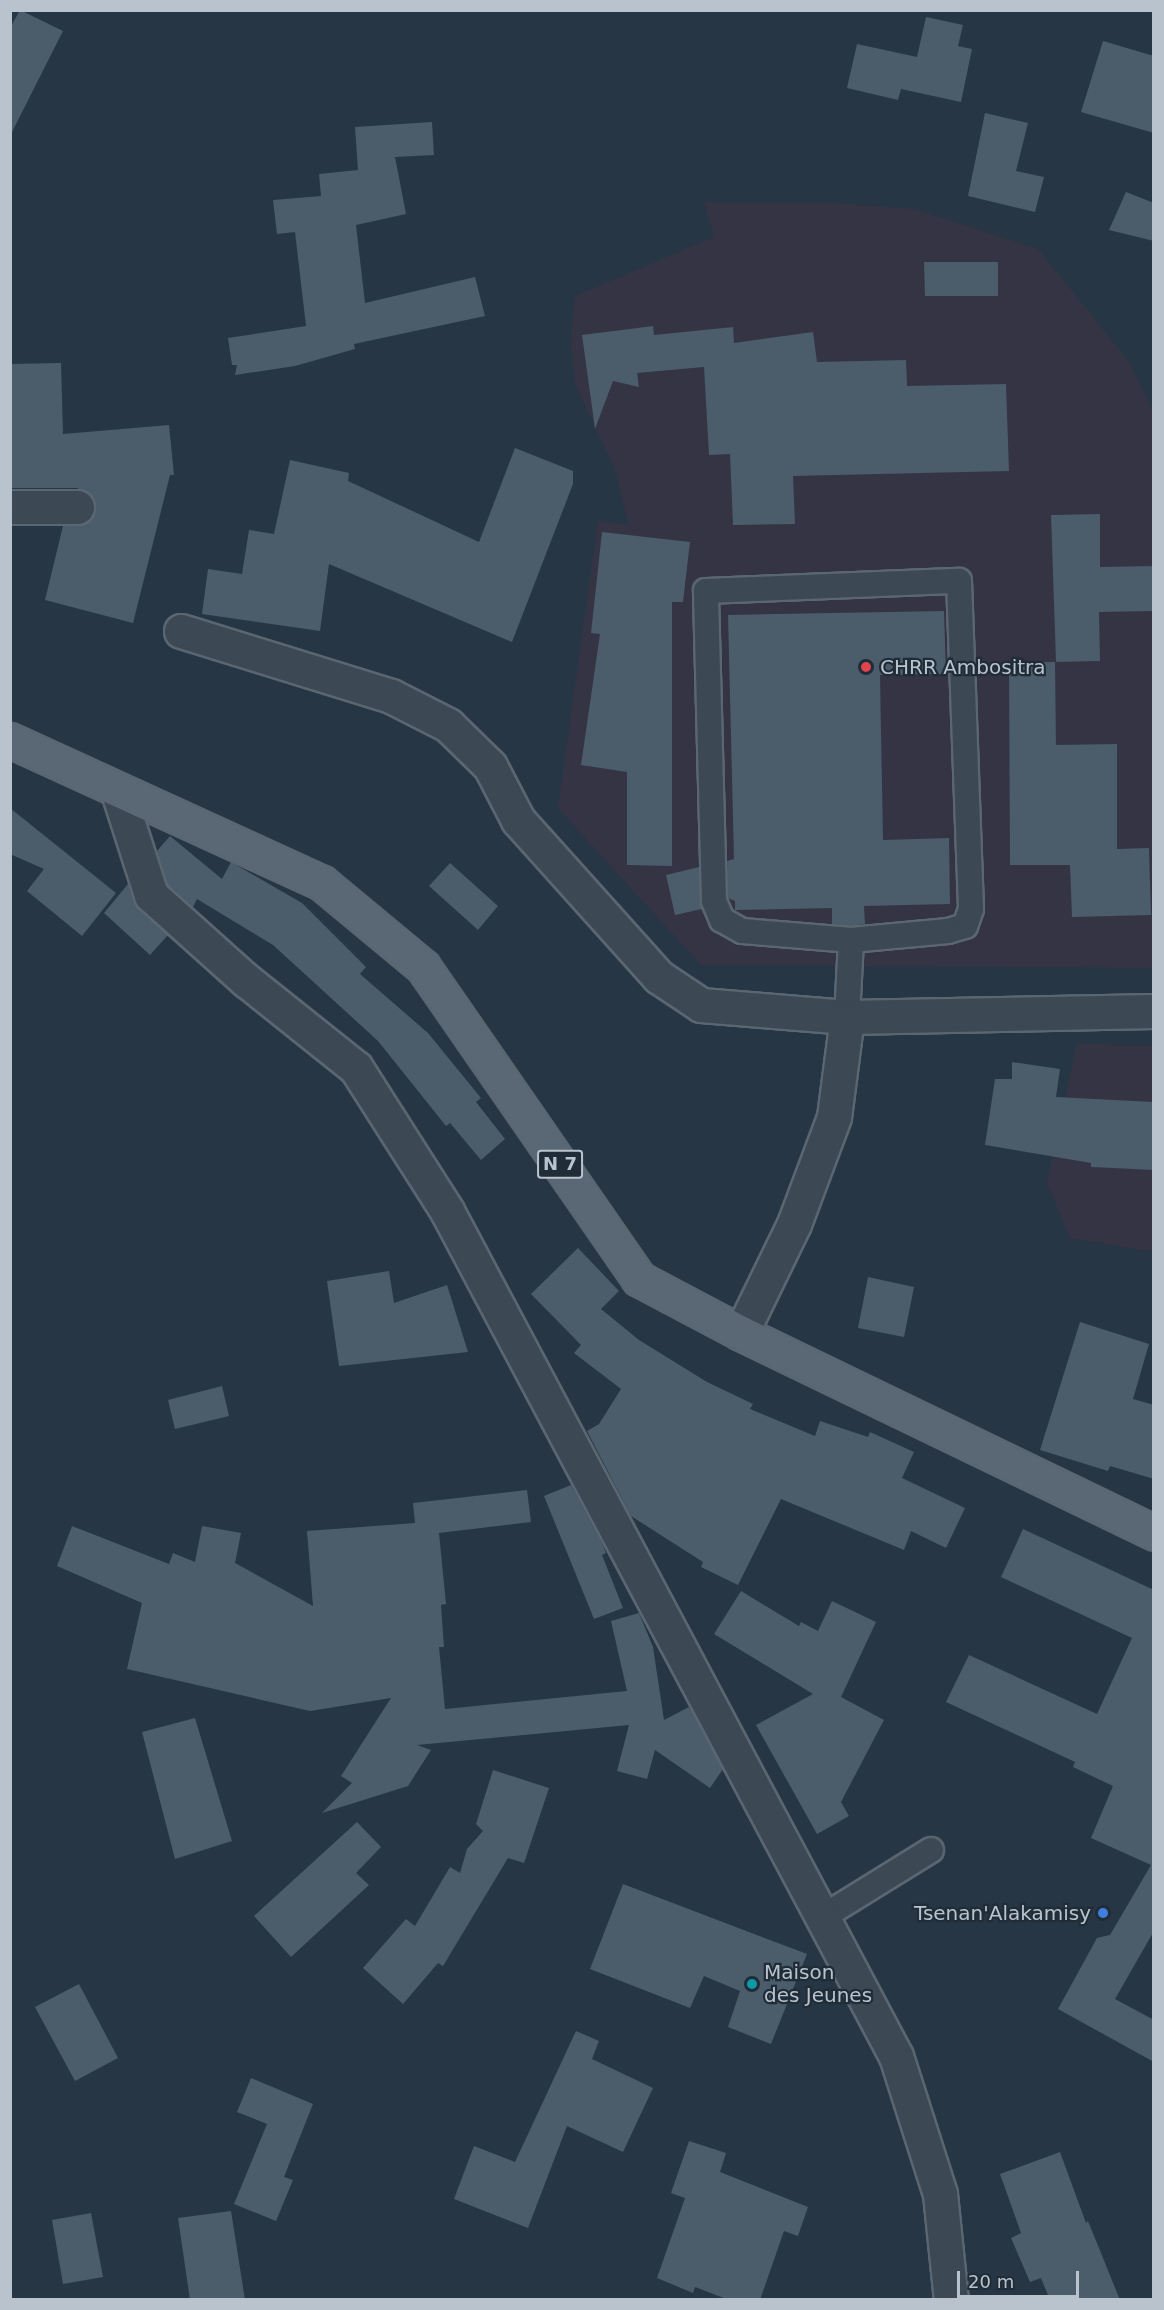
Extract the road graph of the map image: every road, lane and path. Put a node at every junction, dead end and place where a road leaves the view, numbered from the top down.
1 (10, 507) edge
2 (77, 507) dead end
3 (181, 632) dead end
4 (10, 740) edge
5 (118, 792) junction
6 (851, 939) junction
7 (1154, 1011) edge
8 (847, 1017) junction
9 (741, 1333) junction
10 (1154, 1533) edge
11 (931, 1850) dead end
12 (823, 1917) junction
13 (951, 2300) edge

1 - 2 street
3 - 8 street
4 - 5 main road, N 7
5 - 9 main road, N 7
5 - 12 street
6 - 6 lane
6 - 8 lane
7 - 8 street
8 - 9 street
9 - 10 main road, N 7
11 - 12 lane
12 - 13 street

